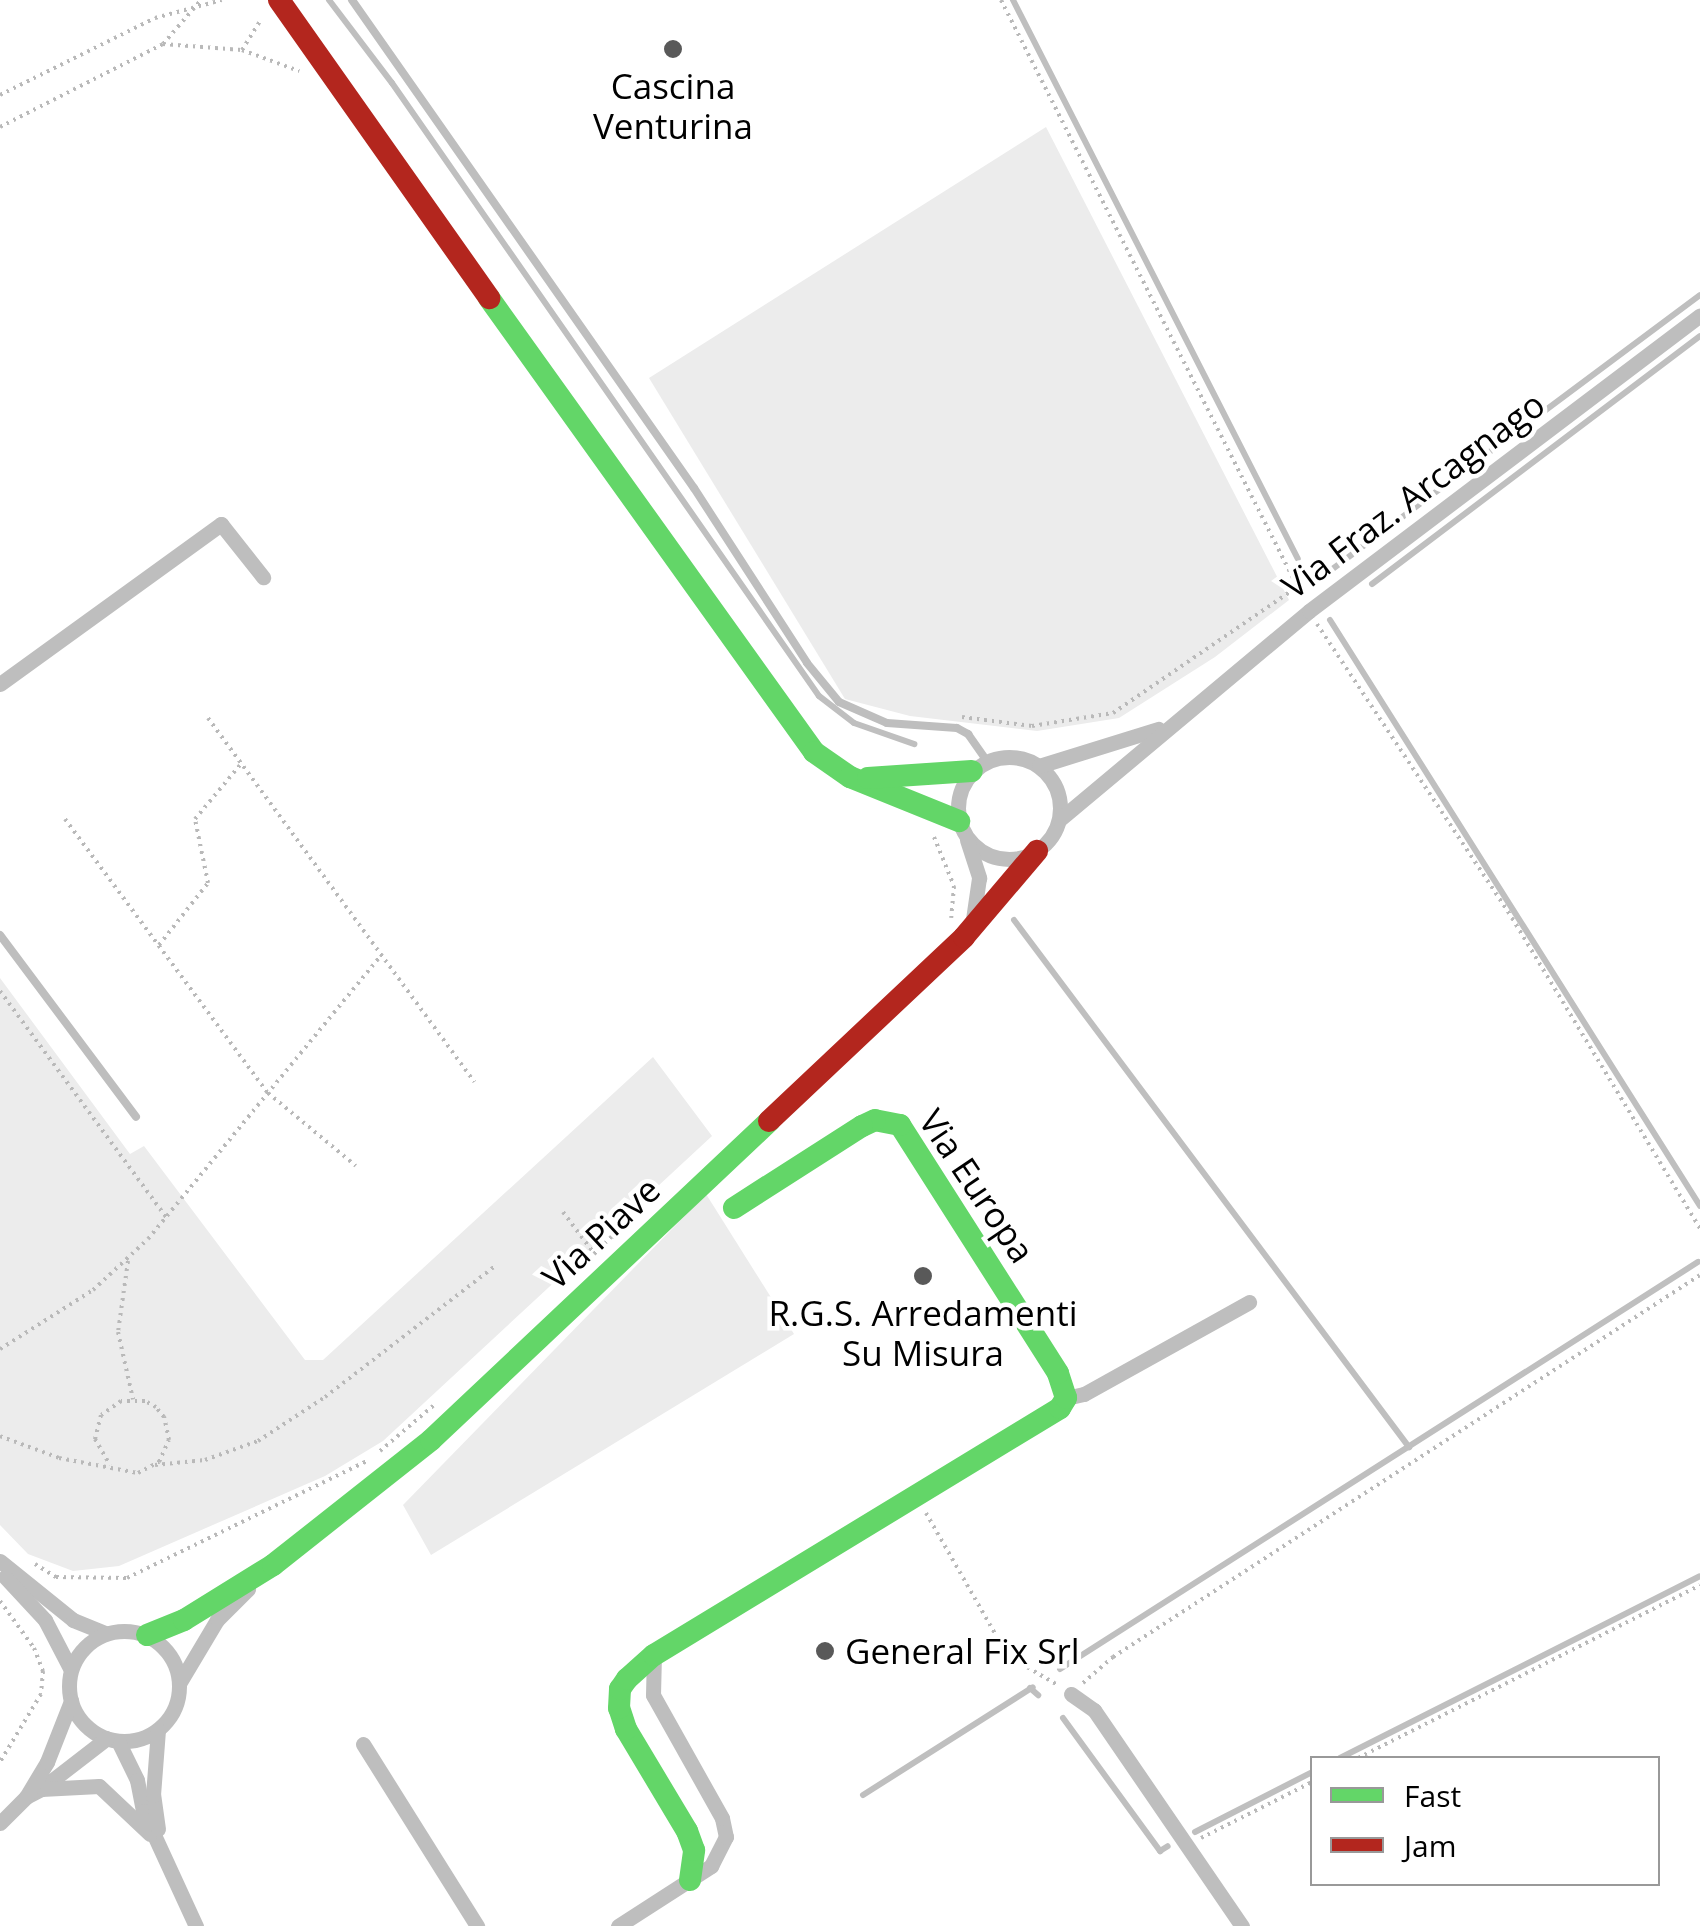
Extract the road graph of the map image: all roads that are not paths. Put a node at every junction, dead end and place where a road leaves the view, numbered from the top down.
1 (352, 0) edge
2 (272, 6) edge
3 (1700, 315) edge
4 (263, 577) dead end
5 (0, 684) edge
6 (1166, 726) junction
7 (980, 766) junction
8 (1039, 766) junction
9 (850, 777) junction
10 (1059, 820) junction
11 (954, 823) junction
12 (1037, 851) junction
13 (958, 928) junction
14 (0, 936) edge
15 (136, 1118) dead end
16 (734, 1208) dead end
17 (1248, 1302) dead end
18 (1066, 1398) junction
19 (0, 1562) edge
20 (273, 1565) junction
21 (0, 1570) edge
22 (105, 1633) junction
23 (147, 1635) junction
24 (654, 1655) junction
25 (71, 1670) junction
26 (180, 1682) junction
27 (1072, 1694) road end
28 (71, 1701) junction
29 (158, 1730) junction
30 (112, 1740) junction
31 (363, 1744) dead end
32 (34, 1793) junction
33 (0, 1823) edge
34 (160, 1843) junction
35 (690, 1880) junction
36 (196, 1926) edge
37 (477, 1926) edge
38 (618, 1926) edge
39 (1242, 1926) edge

1 - 7 lane
2 - 9 main road
3 - 6 street, Via Fraz. Arcagnago
4 - 5 street
6 - 8 street
6 - 10 street, Via Fraz. Arcagnago
7 - 8 street
7 - 9 main road
7 - 11 street, Via Piave
8 - 10 street
9 - 11 main road
10 - 12 street, Via Piave
11 - 12 street
11 - 13 street, Via Piave
12 - 13 main road, Via Piave
13 - 20 main road, Via Piave
14 - 15 lane
16 - 18 main road, Via Europa
17 - 18 street
18 - 24 main road
19 - 22 street
20 - 23 main road, Via Piave
20 - 26 street, Via Piave
21 - 25 street
22 - 23 street, Via Piave
22 - 25 street
23 - 26 street
24 - 35 street
24 - 35 main road
25 - 28 street
26 - 29 street, Via Piave
27 - 39 street
28 - 30 street
28 - 32 street
29 - 30 street
29 - 34 street
30 - 32 street
30 - 34 street
31 - 37 street
32 - 33 street
32 - 34 street
34 - 36 street
35 - 38 street

